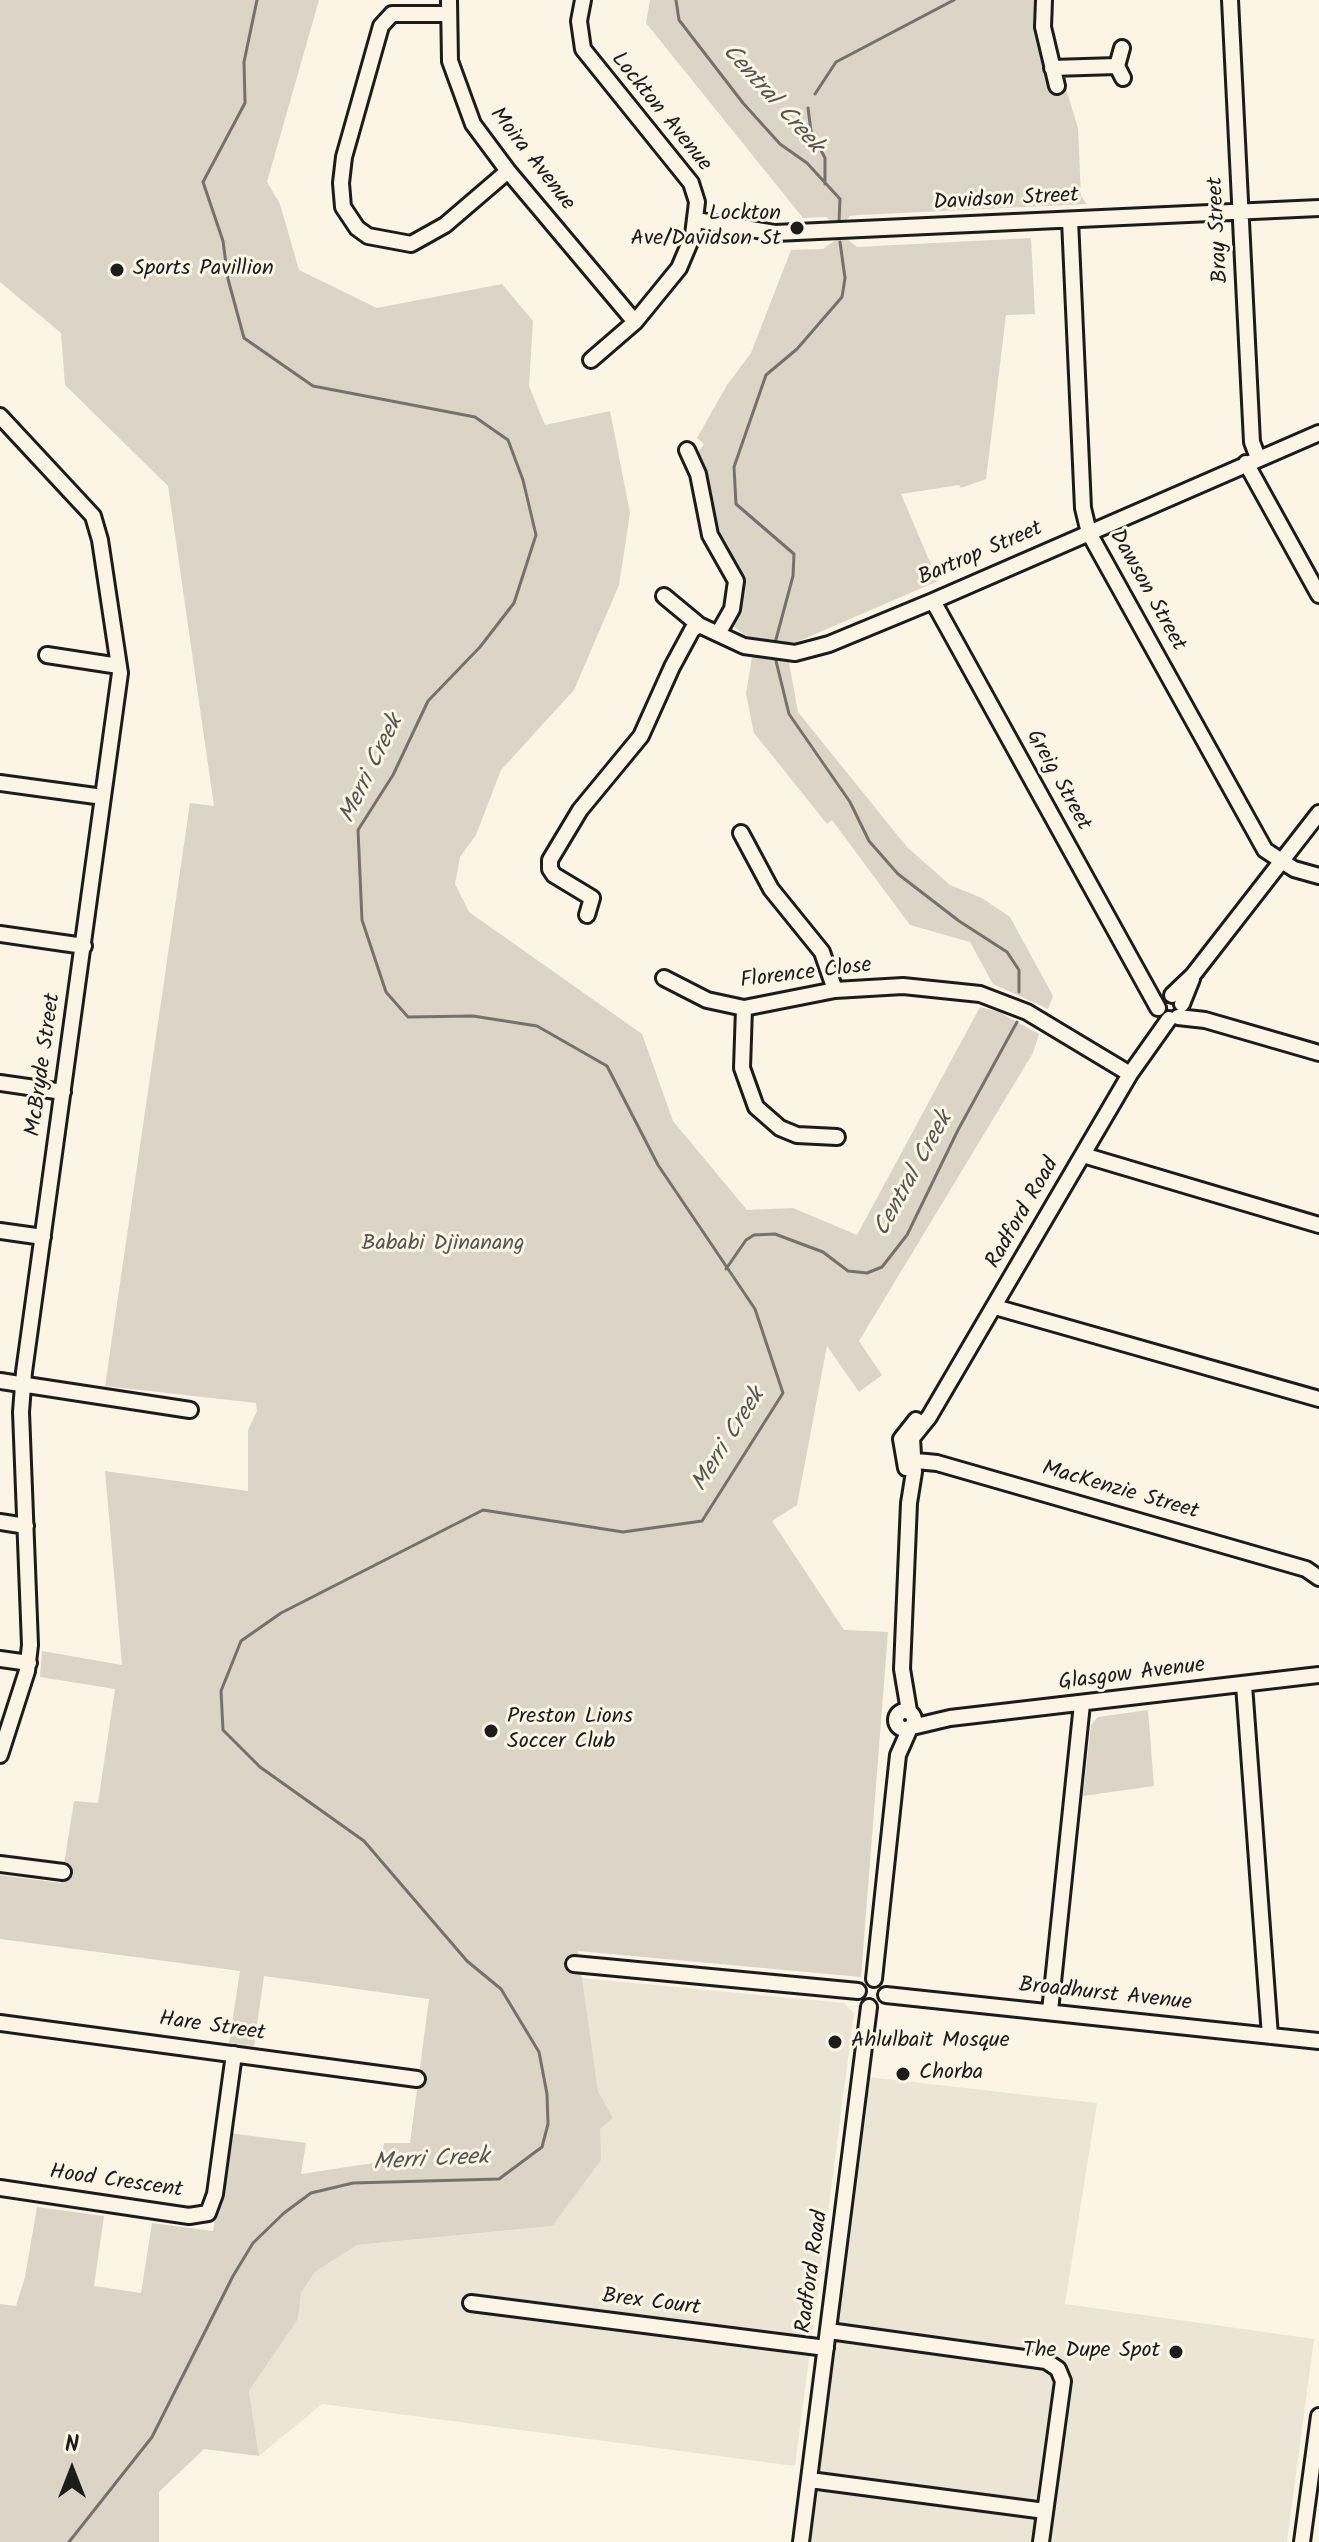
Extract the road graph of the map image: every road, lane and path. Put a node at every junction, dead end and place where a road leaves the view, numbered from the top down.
1 (583, 0) edge
2 (1044, 0) edge
3 (1230, 0) edge
4 (448, 7) edge
5 (1122, 48) dead end
6 (1052, 68) junction
7 (1057, 86) dead end
8 (508, 171) junction
9 (1319, 208) edge
10 (1241, 212) junction
11 (696, 220) junction
12 (1070, 220) junction
13 (635, 322) junction
14 (591, 360) dead end
15 (0, 416) edge
16 (1319, 433) edge
17 (687, 450) dead end
18 (1252, 460) junction
19 (1089, 533) junction
20 (1319, 595) edge
21 (664, 596) dead end
22 (933, 601) junction
23 (699, 625) junction
24 (719, 632) junction
25 (47, 655) dead end
26 (119, 666) junction
27 (0, 783) edge
28 (103, 797) junction
29 (1319, 813) edge
30 (741, 833) dead end
31 (1282, 862) junction
32 (1319, 876) edge
33 (587, 915) dead end
34 (0, 934) edge
35 (84, 946) junction
36 (664, 978) dead end
37 (835, 990) junction
38 (744, 1008) junction
39 (1170, 1008) junction
40 (1319, 1053) edge
41 (1130, 1074) junction
42 (0, 1083) edge
43 (63, 1092) junction
44 (837, 1137) dead end
45 (1083, 1155) junction
46 (1319, 1225) edge
47 (0, 1231) edge
48 (43, 1237) junction
49 (995, 1307) junction
50 (0, 1381) edge
51 (23, 1385) junction
52 (1319, 1399) edge
53 (190, 1410) dead end
54 (910, 1461) junction
55 (0, 1522) edge
56 (26, 1526) junction
57 (1319, 1578) edge
58 (0, 1659) edge
59 (29, 1663) junction
60 (1319, 1675) edge
61 (1244, 1685) junction
62 (1082, 1704) junction
63 (906, 1720) junction
64 (0, 1755) edge
65 (0, 1864) edge
66 (63, 1872) dead end
67 (574, 1964) dead end
68 (874, 1979) junction
69 (858, 1991) junction
70 (886, 1995) junction
71 (869, 2007) junction
72 (1050, 2011) junction
73 (0, 2023) edge
74 (1270, 2036) junction
75 (1319, 2041) edge
76 (234, 2054) junction
77 (417, 2079) dead end
78 (0, 2188) edge
79 (471, 2303) dead end
80 (829, 2331) junction
81 (826, 2348) junction
82 (1319, 2416) edge
83 (810, 2480) junction
84 (1045, 2511) junction
85 (801, 2542) edge
86 (1041, 2542) edge
87 (1302, 2542) edge

1 - 11 street, Lockton Avenue
2 - 6 street
3 - 10 street, Bray Street
4 - 8 street, Moira Avenue
4 - 8 street
5 - 6 street
6 - 7 street
8 - 13 street, Moira Avenue
9 - 10 street, Davidson Street
10 - 12 street, Davidson Street
10 - 18 street, Bray Street
11 - 12 street, Davidson Street
11 - 13 street, Lockton Avenue
12 - 19 street, Dawson Street
13 - 14 street, Lockton Avenue
15 - 26 street, McBryde Street
16 - 18 street, Bartrop Street
17 - 24 street
18 - 19 street, Bartrop Street
18 - 20 street, Bray Street
19 - 22 street, Bartrop Street
19 - 31 street, Dawson Street
21 - 23 street, Bartrop Street
22 - 24 street, Bartrop Street
22 - 39 street, Greig Street
23 - 24 street, Bartrop Street
23 - 33 street
25 - 26 street
26 - 28 street, McBryde Street
27 - 28 street
28 - 35 street, McBryde Street
29 - 31 street, Radford Road
30 - 37 street
31 - 32 street, Dawson Street
31 - 39 street, Radford Road
34 - 35 street
35 - 43 street, McBryde Street
36 - 38 street, Florence Close
37 - 38 street, Florence Close
37 - 41 street, Florence Close
38 - 44 street
39 - 40 street
39 - 41 street, Radford Road
41 - 45 street, Radford Road
42 - 43 street
43 - 48 street, McBryde Street
45 - 46 street
45 - 49 street, Radford Road
47 - 48 street
48 - 51 street, McBryde Street
49 - 52 street
49 - 54 street, Radford Road
50 - 51 street
51 - 53 street
51 - 56 street, McBryde Street
54 - 57 street, MacKenzie Street
54 - 63 street, Radford Road
55 - 56 street
56 - 59 street, McBryde Street
58 - 59 street
59 - 64 street, McBryde Street
60 - 61 street, Glasgow Avenue
61 - 62 street, Glasgow Avenue
61 - 74 street
62 - 63 street, Glasgow Avenue
62 - 72 street
63 - 68 street
65 - 66 street
67 - 69 street
68 - 69 street
68 - 70 street
69 - 71 street
70 - 71 street
70 - 72 street, Broadhurst Avenue
71 - 80 street, Radford Road
72 - 74 street, Broadhurst Avenue
73 - 76 street, Hare Street
74 - 75 street, Broadhurst Avenue
76 - 77 street, Hare Street
76 - 78 street, Hood Crescent
79 - 81 street, Brex Court
80 - 81 street, Radford Road
80 - 84 street
81 - 83 street, Radford Road
82 - 87 street
83 - 84 street
83 - 85 street, Radford Road
84 - 86 street

